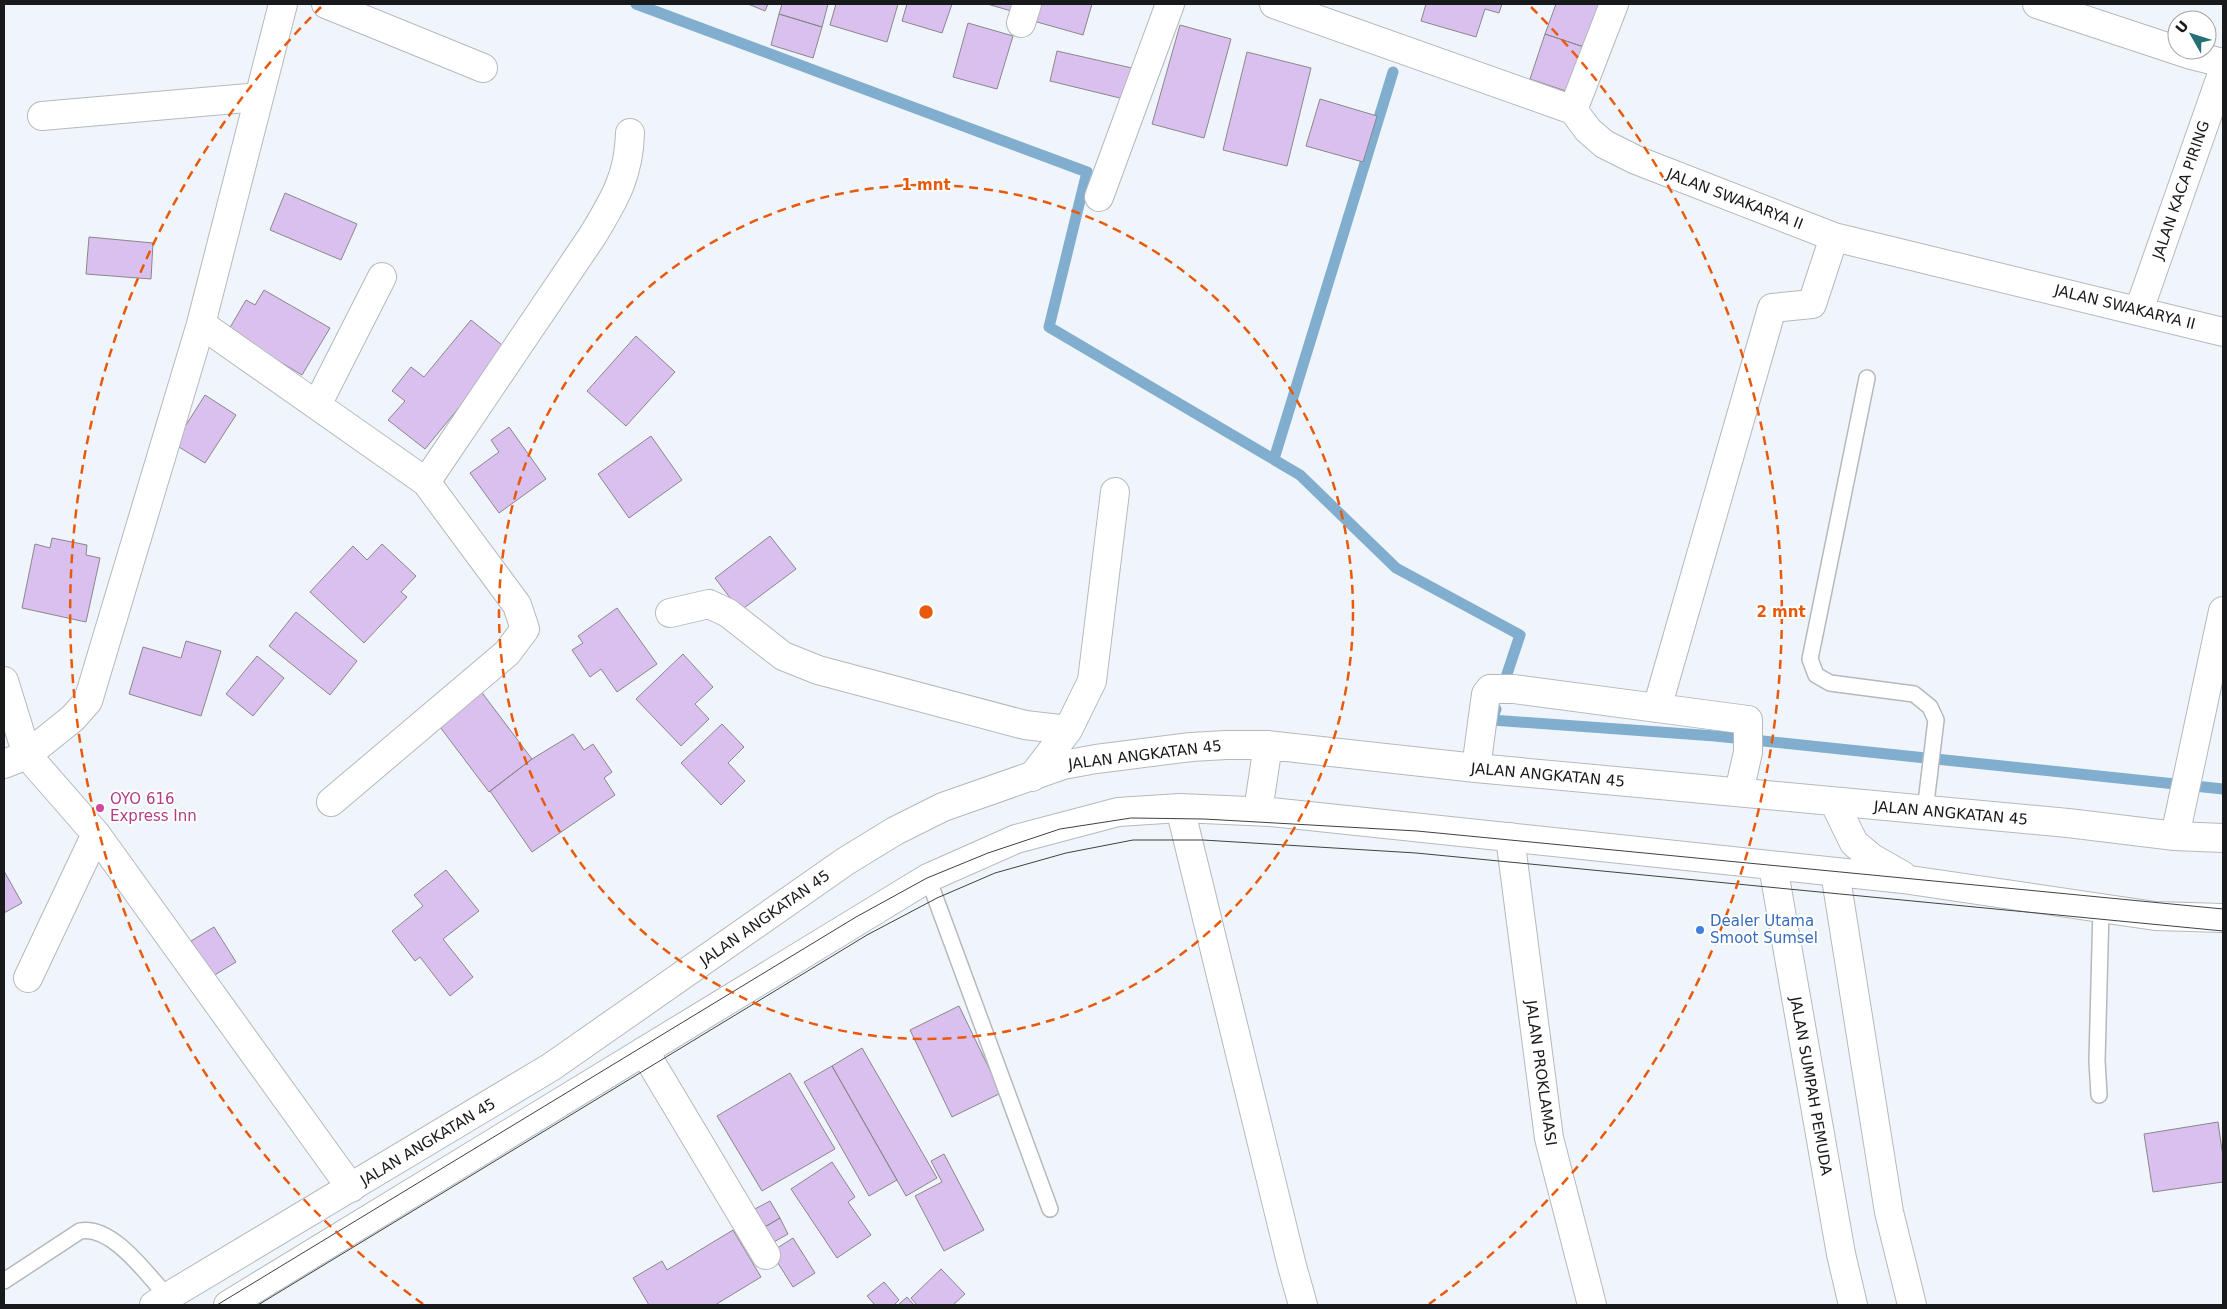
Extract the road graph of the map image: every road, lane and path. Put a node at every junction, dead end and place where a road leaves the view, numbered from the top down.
1 (283, 4) edge
2 (326, 4) edge
3 (1170, 4) edge
4 (1274, 4) edge
5 (1614, 4) edge
6 (2037, 4) edge
7 (2223, 63) edge
8 (483, 68) dead end
9 (2223, 71) edge
10 (259, 97) junction
11 (1573, 110) junction
12 (42, 116) dead end
13 (630, 133) dead end
14 (1099, 197) dead end
15 (1834, 237) junction
16 (382, 277) dead end
17 (2139, 310) junction
18 (201, 324) junction
19 (2223, 332) edge
20 (1867, 378) dead end
21 (318, 405) junction
22 (426, 482) junction
23 (1115, 492) dead end
24 (2223, 610) edge
25 (670, 613) dead end
26 (4, 681) edge
27 (1657, 708) junction
28 (1068, 730) junction
29 (1268, 745) junction
30 (16, 759) edge
31 (1476, 768) junction
32 (1032, 777) junction
33 (1740, 792) junction
34 (331, 802) dead end
35 (1834, 802) junction
36 (1180, 808) junction
37 (1925, 811) junction
38 (1258, 812) junction
39 (2176, 828) junction
40 (96, 834) junction
41 (1510, 837) junction
42 (2223, 838) edge
43 (1773, 866) junction
44 (1835, 872) junction
45 (928, 878) junction
46 (1911, 880) junction
47 (2101, 908) junction
48 (2223, 918) edge
49 (28, 978) dead end
50 (644, 1051) junction
51 (2099, 1095) dead end
52 (351, 1188) junction
53 (1050, 1209) dead end
54 (766, 1255) dead end
55 (4, 1281) edge
56 (161, 1301) edge
57 (228, 1305) edge
58 (1303, 1305) edge
59 (1592, 1305) edge
60 (1853, 1305) edge
61 (1912, 1305) edge

1 - 10 street
2 - 8 street
3 - 14 street
4 - 11 street
5 - 11 street
6 - 7 street
9 - 17 street, JALAN KACA PIRING
10 - 12 street
10 - 18 street
11 - 15 street, JALAN SWAKARYA II
13 - 22 street
15 - 17 street, JALAN SWAKARYA II
15 - 27 street
16 - 21 street
17 - 19 street, JALAN SWAKARYA II
18 - 21 street
18 - 30 street
20 - 37 lane
21 - 22 street
22 - 34 street
23 - 28 street
24 - 39 street
25 - 28 street
26 - 30 street
27 - 31 street
27 - 33 street
28 - 32 street
29 - 31 street, JALAN ANGKATAN 45
29 - 32 street, JALAN ANGKATAN 45
29 - 38 street
30 - 40 street
31 - 33 street, JALAN ANGKATAN 45
32 - 52 street, JALAN ANGKATAN 45
33 - 35 street, JALAN ANGKATAN 45
35 - 37 street, JALAN ANGKATAN 45
35 - 46 street
36 - 38 street
36 - 45 street
36 - 58 street
37 - 39 street, JALAN ANGKATAN 45
38 - 41 street
39 - 42 street, JALAN ANGKATAN 45
40 - 49 street
40 - 52 street
41 - 43 street
41 - 59 street, JALAN PROKLAMASI
43 - 44 street
43 - 60 street, JALAN SUMPAH PEMUDA
44 - 46 street
44 - 61 street
45 - 50 street
45 - 53 lane
46 - 47 street
47 - 48 street
47 - 51 lane
50 - 54 street
50 - 57 street
52 - 56 street, JALAN ANGKATAN 45
55 - 56 lane

